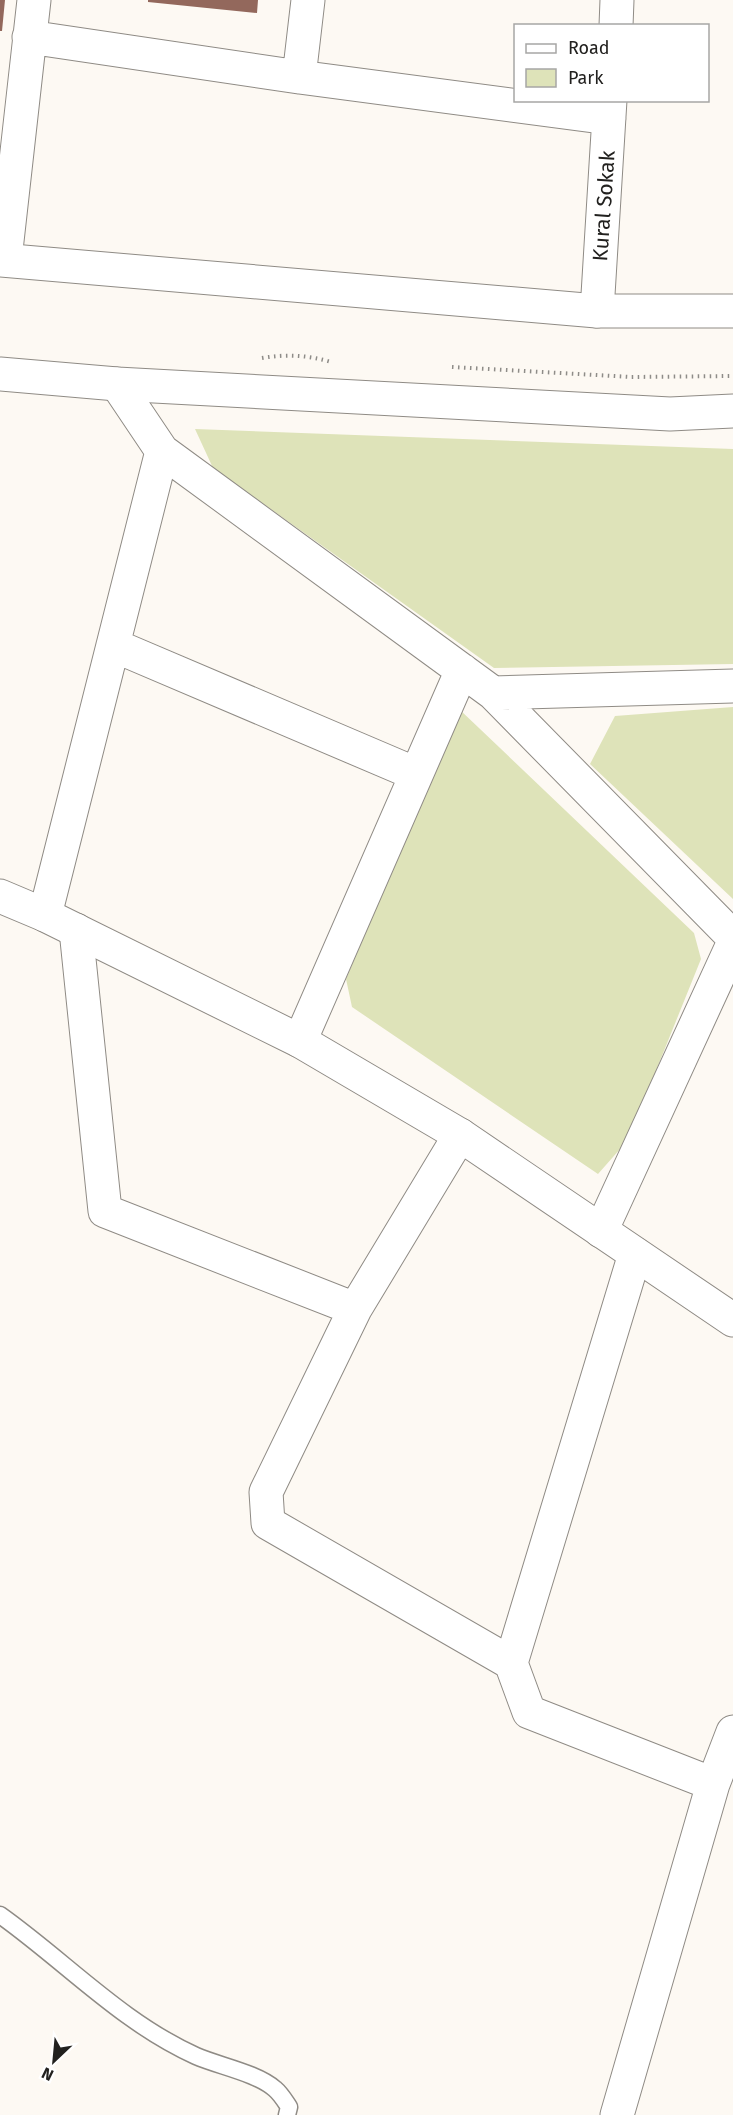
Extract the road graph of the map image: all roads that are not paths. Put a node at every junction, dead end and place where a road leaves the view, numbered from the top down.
1 (34, 0) edge
2 (308, 0) edge
3 (617, 0) edge
4 (615, 24) edge
5 (29, 38) junction
6 (299, 76) junction
7 (514, 99) edge
8 (544, 102) edge
9 (610, 109) edge
10 (3, 260) edge
11 (597, 311) junction
12 (733, 311) edge
13 (0, 374) edge
14 (117, 384) junction
15 (733, 411) edge
16 (162, 451) junction
17 (113, 645) junction
18 (462, 670) junction
19 (733, 686) edge
20 (493, 693) junction
21 (416, 774) junction
22 (0, 896) edge
23 (45, 915) junction
24 (75, 930) junction
25 (733, 937) edge
26 (733, 944) edge
27 (300, 1041) junction
28 (460, 1135) junction
29 (601, 1231) junction
30 (635, 1254) junction
31 (355, 1309) junction
32 (733, 1320) edge
33 (511, 1663) junction
34 (733, 1732) edge
35 (718, 1800) edge
36 (0, 1915) edge
37 (287, 2115) edge
38 (617, 2115) edge

1 - 5 street
2 - 6 street
3 - 4 street
5 - 6 street
5 - 10 street
6 - 7 street
8 - 9 street
9 - 11 street, Kural Sokak
10 - 11 street
11 - 12 street
13 - 14 street
14 - 15 street
14 - 16 street
16 - 17 street
16 - 18 street
17 - 21 street
17 - 23 street
18 - 20 street
18 - 21 street
19 - 20 street
20 - 25 street
21 - 27 street
22 - 23 street
23 - 24 street
24 - 27 street
24 - 31 street
26 - 29 street
27 - 28 street
28 - 29 street
28 - 31 street
29 - 30 street
30 - 32 street
30 - 33 street
31 - 33 street
33 - 35 street
34 - 35 street
35 - 38 street
36 - 37 lane

